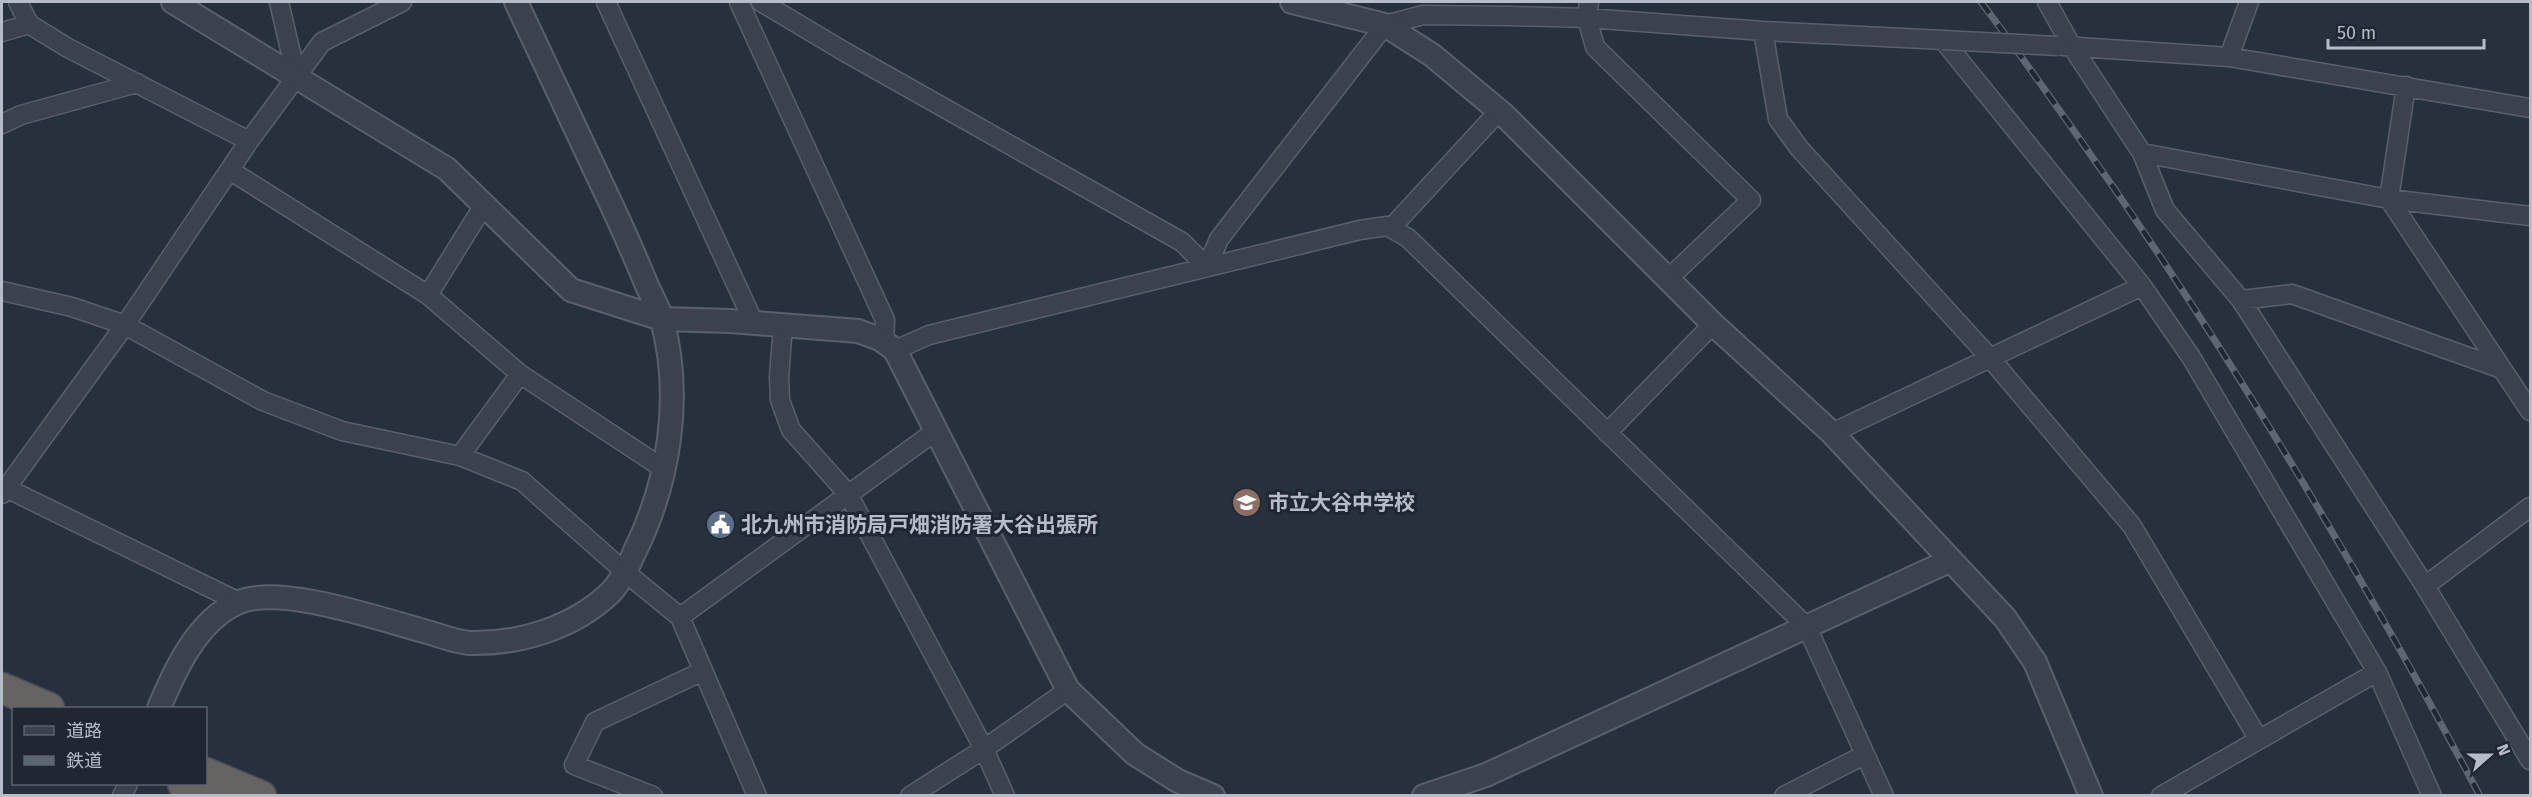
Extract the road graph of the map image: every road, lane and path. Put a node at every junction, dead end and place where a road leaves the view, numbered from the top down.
1 (18, 2) edge
2 (173, 2) edge
3 (279, 2) edge
4 (402, 2) edge
5 (516, 2) edge
6 (606, 2) edge
7 (739, 2) edge
8 (761, 2) edge
9 (1298, 2) edge
10 (2047, 2) edge
11 (2249, 2) edge
12 (1588, 10) edge
13 (29, 24) junction
14 (1385, 25) junction
15 (2, 32) edge
16 (1763, 32) junction
17 (1943, 40) junction
18 (2064, 45) junction
19 (2229, 57) junction
20 (296, 75) junction
21 (137, 83) junction
22 (2406, 86) junction
23 (2530, 108) edge
24 (1499, 111) junction
25 (2, 124) edge
26 (249, 141) junction
27 (2142, 153) junction
28 (231, 171) junction
29 (2389, 199) junction
30 (484, 205) junction
31 (2530, 216) edge
32 (1391, 228) junction
33 (1208, 267) junction
34 (1668, 279) junction
35 (2142, 286) junction
36 (2, 291) edge
37 (428, 295) junction
38 (2241, 300) junction
39 (662, 320) junction
40 (754, 323) junction
41 (1713, 324) junction
42 (125, 325) junction
43 (783, 325) junction
44 (889, 346) junction
45 (1991, 359) junction
46 (2502, 369) junction
47 (520, 374) junction
48 (2530, 411) edge
49 (937, 430) junction
50 (1607, 433) junction
51 (1832, 433) junction
52 (460, 456) junction
53 (664, 469) junction
54 (3, 489) edge
55 (848, 494) junction
56 (2530, 507) edge
57 (1951, 560) junction
58 (625, 572) junction
59 (2425, 586) junction
60 (239, 602) junction
61 (680, 617) junction
62 (1807, 627) junction
63 (703, 671) junction
64 (2377, 672) junction
65 (2, 688) edge
66 (1068, 690) junction
67 (47, 707) edge
68 (160, 707) edge
69 (2258, 738) junction
70 (984, 749) junction
71 (1864, 755) junction
72 (2530, 760) edge
73 (207, 773) edge
74 (188, 785) edge
75 (212, 795) edge
76 (261, 795) edge
77 (653, 795) edge
78 (757, 795) edge
79 (910, 795) edge
80 (1005, 795) edge
81 (1213, 795) edge
82 (1424, 795) edge
83 (1784, 795) edge
84 (1884, 795) edge
85 (2091, 795) edge
86 (2161, 795) edge
87 (2432, 795) edge

1 - 13 street
2 - 20 street
3 - 20 street
4 - 20 street
5 - 39 street
6 - 40 street
7 - 44 street
8 - 33 street
9 - 14 street
10 - 18 street
11 - 19 street
12 - 14 street
12 - 16 street
12 - 34 street
13 - 15 street
13 - 21 street
14 - 24 street
14 - 33 street
16 - 17 street
16 - 45 street
17 - 18 street, bridge
17 - 35 street
18 - 19 street
18 - 27 street
19 - 22 street
20 - 26 street
20 - 30 street
21 - 25 street
21 - 26 street
22 - 23 street
22 - 29 street
24 - 32 street
24 - 34 street
26 - 28 street
27 - 29 street
27 - 38 street
28 - 37 street
28 - 42 street
29 - 31 street
29 - 46 street
30 - 37 street
30 - 39 street
32 - 33 street
32 - 50 street
33 - 44 street
34 - 41 street
35 - 45 street
35 - 64 street
36 - 42 street
37 - 47 street
38 - 46 street
38 - 59 street
39 - 40 street
39 - 53 street
40 - 43 street
41 - 50 street
41 - 51 street
42 - 52 street
42 - 54 street
43 - 44 street
43 - 55 street
44 - 49 street
45 - 51 street
45 - 69 street
46 - 48 street
47 - 52 street
47 - 53 street
49 - 55 street
49 - 66 street
50 - 62 street
51 - 57 street
52 - 58 street
53 - 58 street
54 - 60 street
55 - 61 street
55 - 70 street
56 - 59 street
57 - 62 street
57 - 85 street
58 - 60 street
58 - 61 street
59 - 72 street
60 - 68 street
61 - 63 street
62 - 71 street
62 - 82 street
63 - 77 street
63 - 78 street
64 - 69 street
64 - 87 street
65 - 67 highway
66 - 70 street
66 - 81 street
69 - 86 street
70 - 79 street
70 - 80 street
71 - 83 street
71 - 84 street
73 - 76 highway
74 - 75 highway

